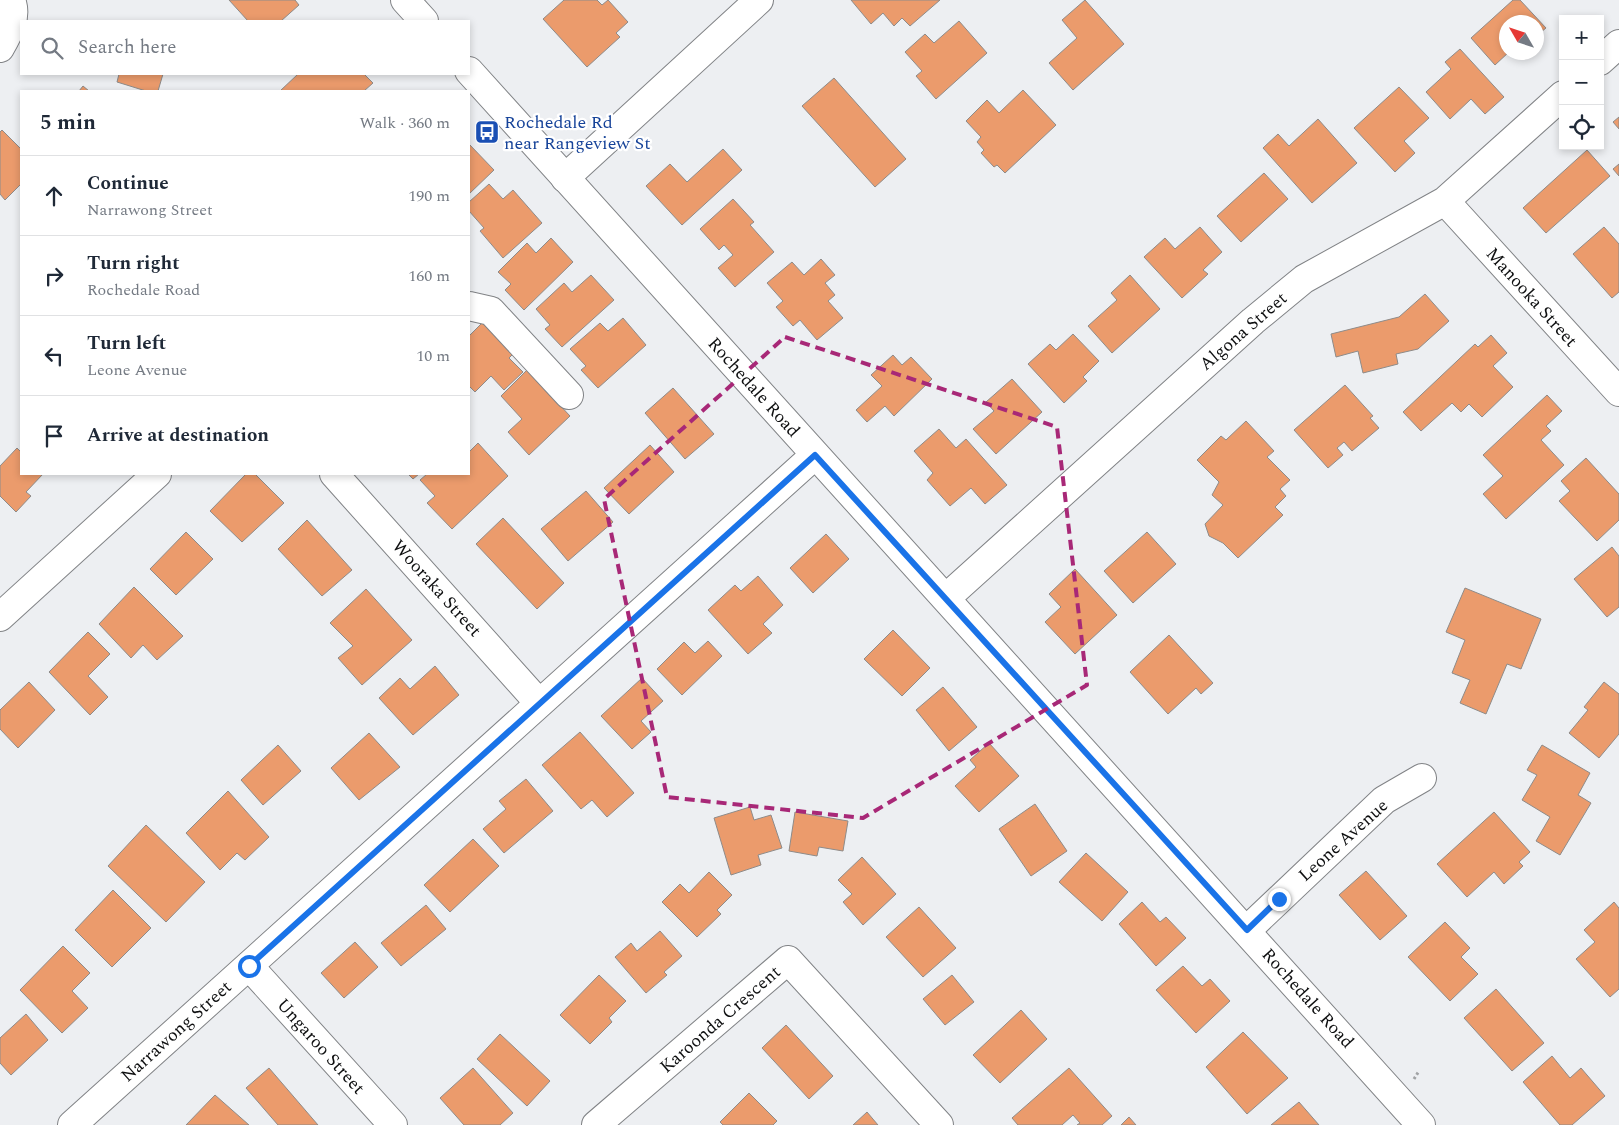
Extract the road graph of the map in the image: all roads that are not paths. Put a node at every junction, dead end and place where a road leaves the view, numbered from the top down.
1 (11, 0) edge
2 (405, 0) edge
3 (759, 0) edge
4 (423, 20) edge
5 (1619, 44) edge
6 (0, 48) edge
7 (1601, 60) edge
8 (470, 72) edge
9 (1559, 99) edge
10 (565, 178) junction
11 (1445, 201) junction
12 (470, 306) edge
13 (1619, 392) edge
14 (569, 395) dead end
15 (815, 455) junction
16 (156, 475) edge
17 (335, 475) edge
18 (946, 598) junction
19 (0, 617) edge
20 (539, 703) junction
21 (1422, 778) dead end
22 (1247, 930) junction
23 (249, 966) junction
24 (72, 1125) edge
25 (393, 1125) edge
26 (596, 1125) edge
27 (938, 1125) edge
28 (1421, 1125) edge

1 - 6 street
2 - 4 street
3 - 10 street
5 - 7 street
8 - 10 street, Rochedale Road
9 - 11 street, Algona Street
10 - 15 street, Rochedale Road
11 - 13 street, Manooka Street
11 - 18 street, Algona Street
12 - 14 street
15 - 18 street, Rochedale Road
15 - 20 street, Narrawong Street
16 - 19 street
17 - 20 street, Wooraka Street
18 - 22 street, Rochedale Road
20 - 23 street, Narrawong Street
21 - 22 street, Leone Avenue
22 - 28 street, Rochedale Road
23 - 24 street, Narrawong Street
23 - 25 street, Ungaroo Street
26 - 27 street, Karoonda Crescent

